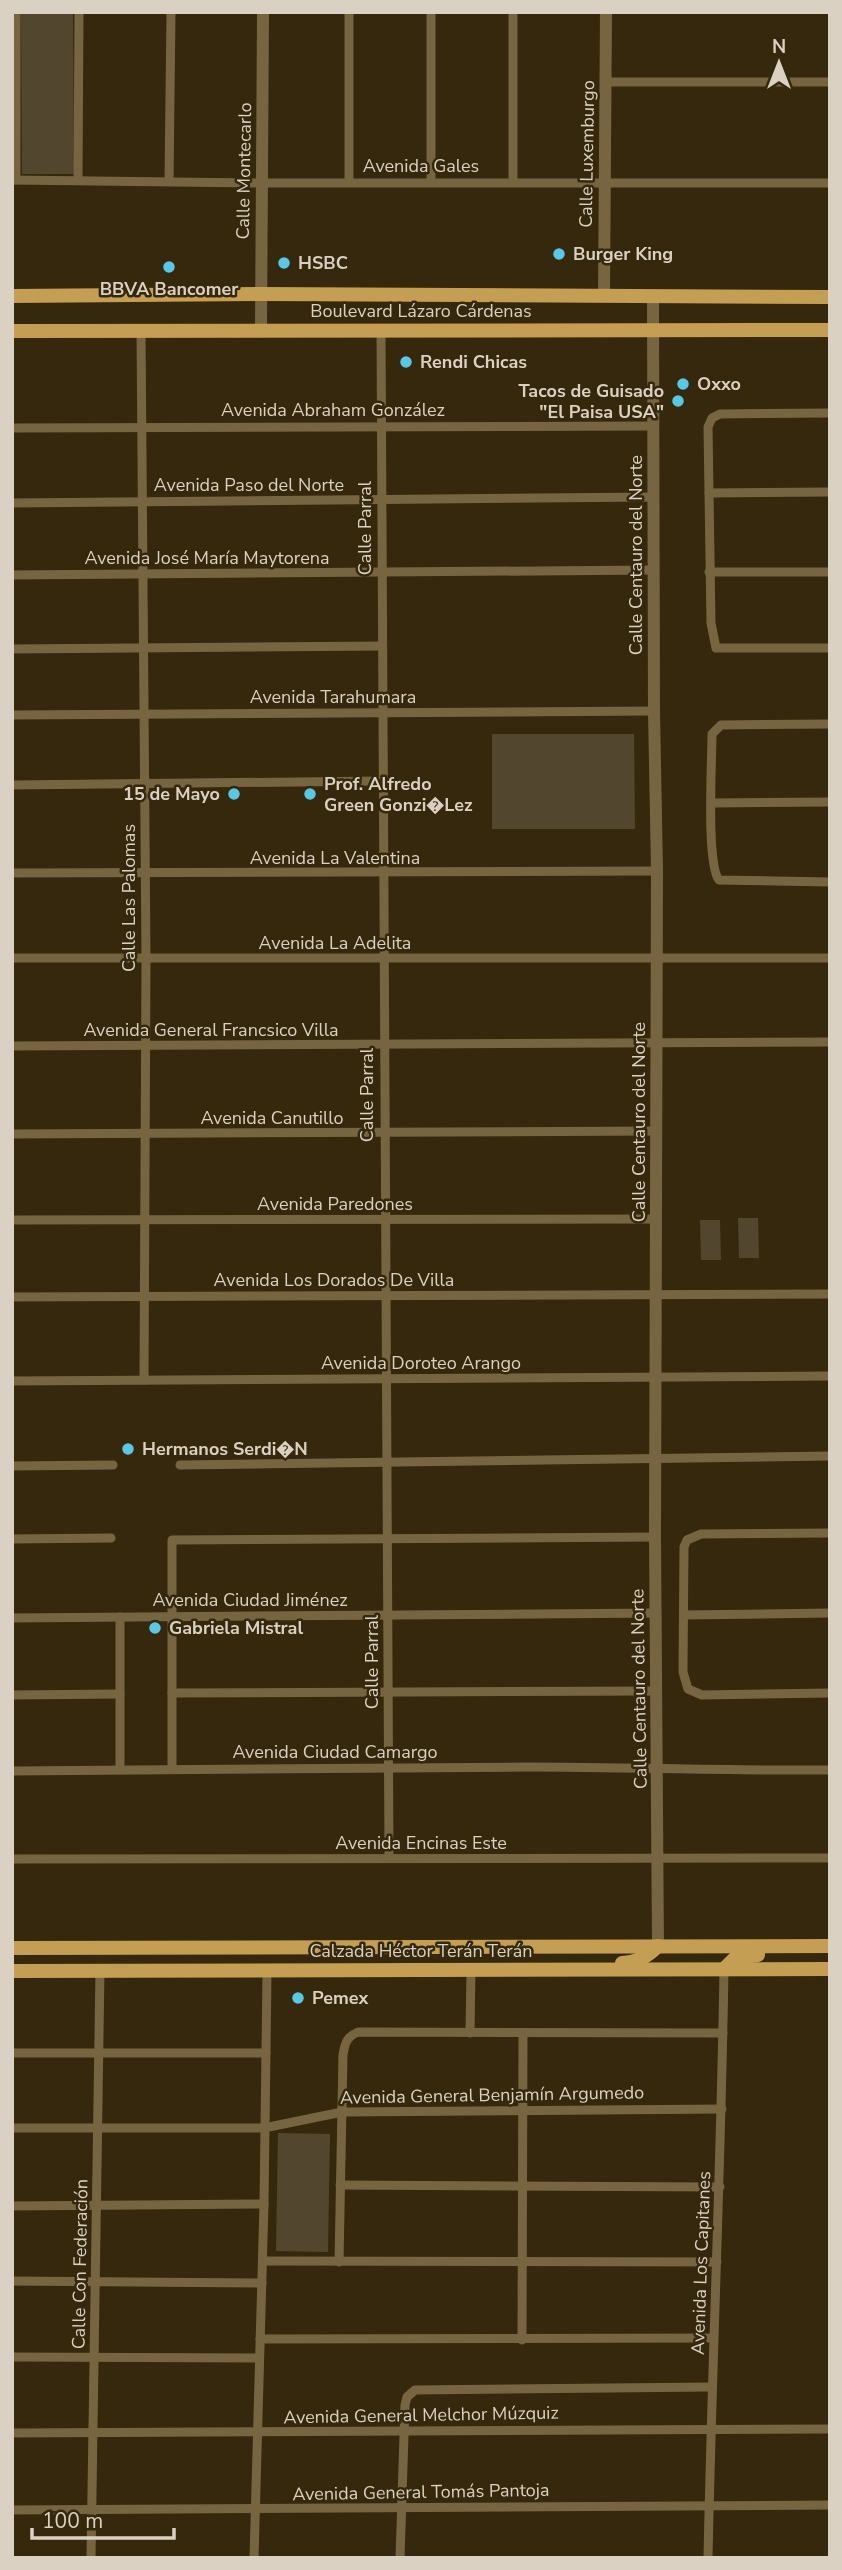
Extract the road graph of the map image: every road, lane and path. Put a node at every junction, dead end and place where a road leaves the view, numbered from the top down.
1 (16, 12) edge
2 (79, 12) edge
3 (171, 12) edge
4 (263, 12) edge
5 (349, 12) edge
6 (431, 12) edge
7 (513, 12) edge
8 (606, 12) edge
9 (605, 82) junction
10 (830, 82) edge
11 (14, 180) edge
12 (78, 180) junction
13 (169, 181) junction
14 (349, 181) junction
15 (430, 182) junction
16 (513, 182) junction
17 (263, 183) junction
18 (604, 183) junction
19 (830, 183) edge
20 (261, 294) junction
21 (12, 296) edge
22 (604, 296) junction
23 (653, 297) junction
24 (830, 297) edge
25 (261, 330) junction
26 (830, 330) edge
27 (12, 331) edge
28 (141, 331) junction
29 (381, 331) junction
30 (653, 331) junction
31 (830, 413) edge
32 (380, 425) junction
33 (653, 426) junction
34 (12, 428) edge
35 (142, 428) junction
36 (830, 492) edge
37 (709, 493) junction
38 (653, 497) junction
39 (381, 500) junction
40 (143, 501) junction
41 (12, 503) edge
42 (654, 570) junction
43 (382, 572) junction
44 (709, 572) junction
45 (830, 572) edge
46 (143, 574) junction
47 (12, 575) edge
48 (382, 646) junction
49 (143, 648) junction
50 (12, 649) edge
51 (830, 649) edge
52 (654, 711) junction
53 (382, 713) junction
54 (12, 715) edge
55 (143, 715) junction
56 (830, 724) edge
57 (382, 781) junction
58 (144, 783) junction
59 (12, 785) edge
60 (830, 802) edge
61 (713, 803) junction
62 (657, 871) junction
63 (12, 873) edge
64 (144, 873) junction
65 (383, 874) junction
66 (830, 882) edge
67 (12, 958) edge
68 (146, 958) junction
69 (383, 958) junction
70 (830, 958) edge
71 (657, 959) junction
72 (830, 1042) edge
73 (656, 1043) junction
74 (12, 1046) edge
75 (145, 1046) junction
76 (383, 1046) junction
77 (657, 1131) junction
78 (12, 1134) edge
79 (145, 1134) junction
80 (383, 1134) junction
81 (657, 1219) junction
82 (12, 1220) edge
83 (146, 1220) junction
84 (384, 1220) junction
85 (656, 1294) junction
86 (830, 1294) edge
87 (144, 1296) junction
88 (384, 1296) junction
89 (12, 1297) edge
90 (830, 1376) edge
91 (385, 1378) junction
92 (656, 1378) junction
93 (144, 1380) junction
94 (12, 1381) edge
95 (830, 1456) edge
96 (655, 1460) junction
97 (385, 1464) junction
98 (113, 1465) dead end
99 (180, 1465) dead end
100 (12, 1466) edge
101 (830, 1534) edge
102 (655, 1537) junction
103 (111, 1538) dead end
104 (12, 1539) edge
105 (387, 1539) junction
106 (656, 1613) junction
107 (830, 1613) edge
108 (388, 1615) junction
109 (685, 1615) junction
110 (120, 1617) junction
111 (172, 1617) junction
112 (12, 1618) edge
113 (656, 1691) junction
114 (388, 1692) junction
115 (172, 1693) junction
116 (830, 1693) edge
117 (120, 1694) junction
118 (12, 1695) edge
119 (389, 1768) junction
120 (657, 1768) junction
121 (120, 1769) junction
122 (172, 1769) junction
123 (12, 1770) edge
124 (830, 1770) edge
125 (389, 1858) junction
126 (830, 1858) edge
127 (12, 1859) edge
128 (659, 1859) junction
129 (658, 1946) junction
130 (830, 1946) edge
131 (12, 1948) edge
132 (176, 1948) junction
133 (830, 1954) edge
134 (724, 1969) junction
135 (830, 1969) edge
136 (100, 1970) junction
137 (471, 1970) junction
138 (540, 1970) junction
139 (12, 1971) edge
140 (267, 1972) junction
141 (470, 2033) junction
142 (723, 2033) junction
143 (523, 2034) junction
144 (12, 2053) edge
145 (99, 2053) junction
146 (266, 2053) junction
147 (524, 2109) junction
148 (722, 2109) junction
149 (342, 2112) junction
150 (264, 2127) junction
151 (12, 2129) edge
152 (98, 2129) junction
153 (340, 2185) junction
154 (524, 2185) junction
155 (720, 2186) junction
156 (264, 2204) junction
157 (12, 2206) edge
158 (96, 2206) junction
159 (262, 2261) junction
160 (339, 2262) junction
161 (522, 2262) junction
162 (717, 2262) junction
163 (12, 2281) edge
164 (95, 2282) junction
165 (262, 2283) junction
166 (713, 2338) junction
167 (260, 2339) junction
168 (522, 2340) junction
169 (12, 2357) edge
170 (94, 2357) junction
171 (258, 2358) junction
172 (711, 2387) junction
173 (711, 2428) junction
174 (830, 2428) edge
175 (404, 2430) junction
176 (93, 2432) junction
177 (256, 2432) junction
178 (12, 2433) edge
179 (709, 2505) junction
180 (830, 2505) edge
181 (401, 2507) junction
182 (254, 2509) junction
183 (12, 2510) edge
184 (91, 2510) junction
185 (91, 2558) edge
186 (254, 2558) edge
187 (400, 2558) edge
188 (708, 2558) edge

1 - 11 street
2 - 12 street
3 - 13 street
4 - 17 street, Calle Montecarlo
5 - 14 street
6 - 15 street
7 - 16 street
8 - 9 street, Calle Luxemburgo
9 - 10 street
9 - 18 street, Calle Luxemburgo
11 - 12 street, Avenida Gales
12 - 13 street, Avenida Gales
13 - 17 street, Avenida Gales
14 - 15 street, Avenida Gales
14 - 17 street, Avenida Gales
15 - 16 street, Avenida Gales
16 - 18 street, Avenida Gales
17 - 20 street, Calle Montecarlo
18 - 19 street, Avenida Gales
18 - 22 street, Calle Luxemburgo
20 - 21 main road, Boulevard Lázaro Cárdenas
20 - 22 main road, Boulevard Lázaro Cárdenas
20 - 25 street, Calle Montecarlo
22 - 23 main road, Boulevard Lázaro Cárdenas
23 - 24 main road, Boulevard Lázaro Cárdenas
23 - 30 street, Calle Centauro del Norte
25 - 28 main road, Boulevard Lázaro Cárdenas
25 - 29 main road, Boulevard Lázaro Cárdenas
26 - 30 main road, Boulevard Lázaro Cárdenas
27 - 28 main road, Boulevard Lázaro Cárdenas
28 - 35 street, Calle Las Palomas
29 - 30 main road, Boulevard Lázaro Cárdenas
29 - 32 street, Calle Parral
30 - 33 street, Calle Centauro del Norte
31 - 37 street
32 - 33 street, Avenida Abraham González
32 - 35 street, Avenida Abraham González
32 - 39 street, Calle Parral
33 - 38 street, Calle Centauro del Norte
34 - 35 street, Avenida Abraham González
35 - 40 street, Calle Las Palomas
36 - 37 street
37 - 44 street
38 - 39 street, Avenida Paso del Norte
38 - 42 street, Calle Centauro del Norte
39 - 40 street, Avenida Paso del Norte
39 - 43 street, Calle Parral
40 - 41 street, Avenida Paso del Norte
40 - 46 street, Calle Las Palomas
42 - 43 street, Avenida José María Maytorena
42 - 52 street, Calle Centauro del Norte
43 - 46 street, Avenida José María Maytorena
43 - 48 street, Calle Parral
44 - 45 street
44 - 51 street
46 - 47 street, Avenida José María Maytorena
46 - 49 street, Calle Las Palomas
48 - 49 street
48 - 53 street, Calle Parral
49 - 50 street
49 - 55 street, Calle Las Palomas
52 - 53 street, Avenida Tarahumara
52 - 62 street, Calle Centauro del Norte
53 - 55 street, Avenida Tarahumara
53 - 57 street, Calle Parral
54 - 55 street, Avenida Tarahumara
55 - 58 street, Calle Las Palomas
56 - 61 street
57 - 58 street
57 - 65 street, Calle Parral
58 - 59 street
58 - 64 street, Calle Las Palomas
60 - 61 street
61 - 66 street
62 - 65 street, Avenida La Valentina
62 - 71 street, Calle Centauro del Norte
63 - 64 street, Avenida La Valentina
64 - 65 street, Avenida La Valentina
64 - 68 street, Calle Las Palomas
65 - 69 street, Calle Parral
67 - 68 street, Avenida La Adelita
68 - 69 street, Avenida La Adelita
68 - 75 street, Calle Las Palomas
69 - 71 street, Avenida La Adelita
69 - 76 street, Calle Parral
70 - 71 street, Avenida La Adelita
71 - 73 street, Calle Centauro del Norte
72 - 73 street, Avenida General Francsico Villa
73 - 76 street, Avenida General Francsico Villa
73 - 77 street, Calle Centauro del Norte
74 - 75 street, Avenida General Francsico Villa
75 - 76 street, Avenida General Francsico Villa
75 - 79 street, Calle Las Palomas
76 - 80 street, Calle Parral
77 - 80 street, Avenida Canutillo
77 - 81 street, Calle Centauro del Norte
78 - 79 street, Avenida Canutillo
79 - 80 street, Avenida Canutillo
79 - 83 street, Calle Las Palomas
80 - 84 street, Calle Parral
81 - 84 street, Avenida Paredones
81 - 85 street, Calle Centauro del Norte
82 - 83 street, Avenida Paredones
83 - 84 street, Avenida Paredones
83 - 87 street, Calle Las Palomas
84 - 88 street, Calle Parral
85 - 86 street, Avenida Los Dorados De Villa
85 - 88 street, Avenida Los Dorados De Villa
85 - 92 street, Calle Centauro del Norte
87 - 88 street, Avenida Los Dorados De Villa
87 - 89 street, Avenida Los Dorados De Villa
87 - 93 street, Calle Las Palomas
88 - 91 street, Calle Parral
90 - 92 street, Avenida Doroteo Arango
91 - 92 street, Avenida Doroteo Arango
91 - 93 street, Avenida Doroteo Arango
91 - 97 street, Calle Parral
92 - 96 street, Calle Centauro del Norte
93 - 94 street, Avenida Doroteo Arango
95 - 96 street
96 - 97 street
96 - 102 street, Calle Centauro del Norte
97 - 99 street
97 - 105 street, Calle Parral
98 - 100 street
101 - 109 street
102 - 105 street
102 - 106 street, Calle Centauro del Norte
103 - 104 street
105 - 108 street, Calle Parral
105 - 111 street
106 - 108 street, Avenida Ciudad Jiménez
106 - 113 street, Calle Centauro del Norte
107 - 109 street
108 - 111 street, Avenida Ciudad Jiménez
108 - 114 street, Calle Parral
109 - 116 street
110 - 111 street, Avenida Ciudad Jiménez
110 - 112 street, Avenida Ciudad Jiménez
110 - 117 street
111 - 115 street
113 - 114 street
113 - 120 street, Calle Centauro del Norte
114 - 115 street
114 - 119 street, Calle Parral
115 - 122 street
117 - 118 street
117 - 121 street
119 - 120 street, Avenida Ciudad Camargo
119 - 122 street, Avenida Ciudad Camargo
119 - 125 street, Calle Parral
120 - 124 street, Avenida Ciudad Camargo
120 - 128 street, Calle Centauro del Norte
121 - 122 street, Avenida Ciudad Camargo
121 - 123 street, Avenida Ciudad Camargo
125 - 127 street, Avenida Encinas Este
125 - 128 street, Avenida Encinas Este
126 - 128 street, Avenida Encinas Este
128 - 129 street, Calle Centauro del Norte
129 - 130 main road, Calzada Héctor Terán Terán
129 - 132 main road, Calzada Héctor Terán Terán
129 - 138 main road
131 - 132 main road, Calzada Héctor Terán Terán
132 - 136 main road
133 - 134 main road
134 - 135 main road, Calzada Héctor Terán Terán
134 - 138 main road, Calzada Héctor Terán Terán
134 - 142 street, Avenida Los Capitanes
136 - 139 main road, Calzada Héctor Terán Terán
136 - 140 main road, Calzada Héctor Terán Terán
136 - 145 street, Calle Con Federación
137 - 138 main road, Calzada Héctor Terán Terán
137 - 140 main road, Calzada Héctor Terán Terán
137 - 141 street
140 - 146 street
141 - 143 street
141 - 149 street
142 - 143 street
142 - 148 street, Avenida Los Capitanes
143 - 147 street
144 - 145 street
145 - 146 street
145 - 152 street, Calle Con Federación
146 - 150 street
147 - 148 street, Avenida General Benjamín Argumedo
147 - 149 street, Avenida General Benjamín Argumedo
147 - 154 street
148 - 155 street, Avenida Los Capitanes
149 - 150 street, Avenida General Benjamín Argumedo
149 - 153 street
150 - 152 street, Avenida General Benjamín Argumedo
150 - 156 street
151 - 152 street, Avenida General Benjamín Argumedo
152 - 158 street, Calle Con Federación
153 - 154 street
153 - 160 street
154 - 155 street
154 - 161 street
155 - 162 street, Avenida Los Capitanes
156 - 158 street
156 - 159 street
157 - 158 street
158 - 164 street, Calle Con Federación
159 - 160 street
159 - 165 street
160 - 161 street
161 - 162 street
161 - 168 street
162 - 166 street, Avenida Los Capitanes
163 - 164 street
164 - 165 street
164 - 170 street, Calle Con Federación
165 - 167 street
166 - 168 street
166 - 172 street, Avenida Los Capitanes
167 - 168 street
167 - 171 street
169 - 170 street
170 - 171 street
170 - 176 street, Calle Con Federación
171 - 177 street
172 - 173 street, Avenida Los Capitanes
172 - 175 street
173 - 174 street, Avenida General Melchor Múzquiz
173 - 175 street, Avenida General Melchor Múzquiz
173 - 179 street, Avenida Los Capitanes
175 - 177 street, Avenida General Melchor Múzquiz
175 - 181 street
176 - 177 street, Avenida General Melchor Múzquiz
176 - 178 street, Avenida General Melchor Múzquiz
176 - 184 street, Calle Con Federación
177 - 182 street
179 - 180 street, Avenida General Tomás Pantoja
179 - 181 street, Avenida General Tomás Pantoja
179 - 188 street, Avenida Los Capitanes
181 - 182 street, Avenida General Tomás Pantoja
181 - 187 street
182 - 184 street, Avenida General Tomás Pantoja
182 - 186 street
183 - 184 street, Avenida General Tomás Pantoja
184 - 185 street, Calle Con Federación

